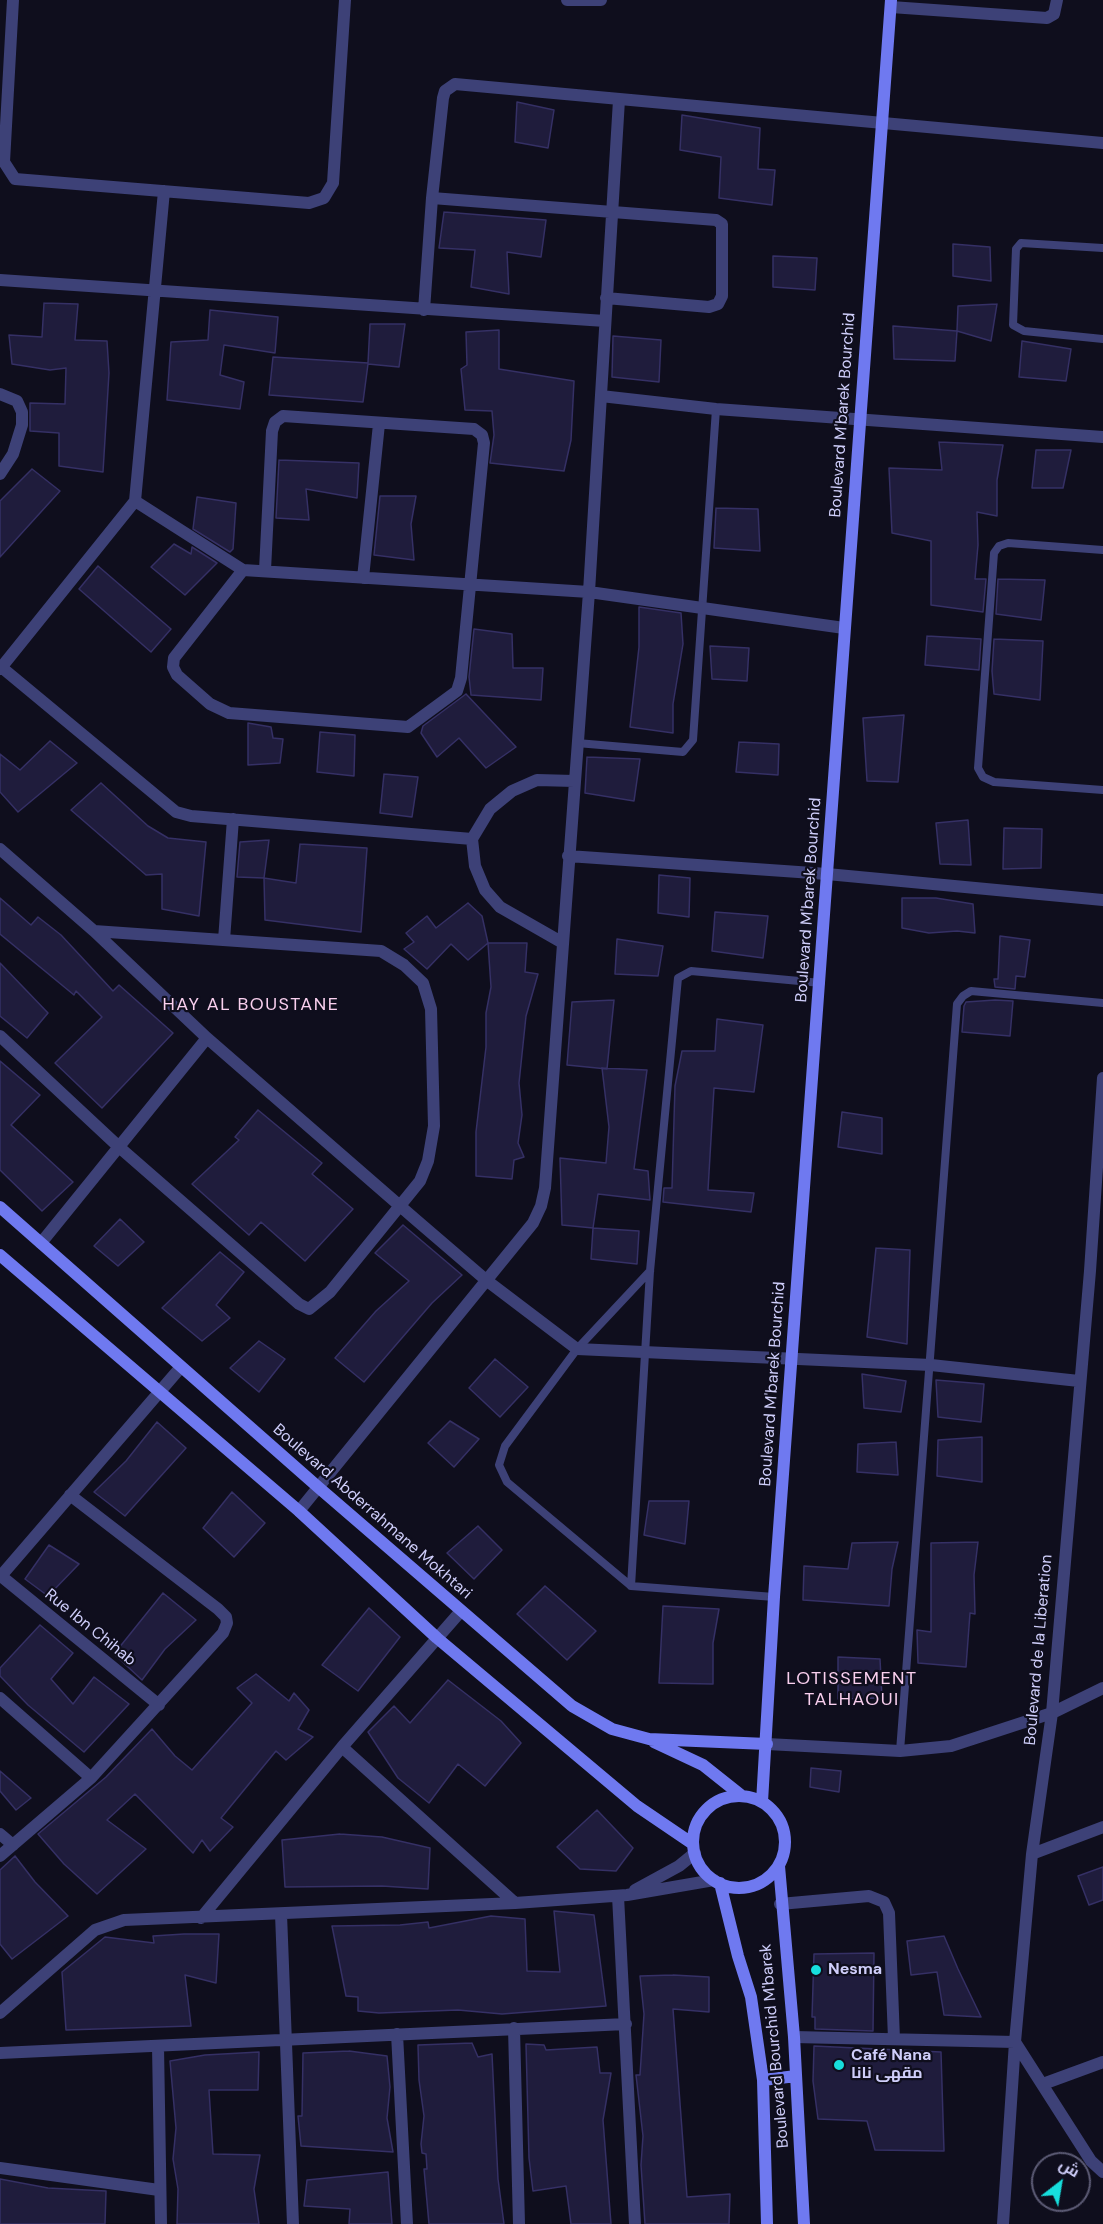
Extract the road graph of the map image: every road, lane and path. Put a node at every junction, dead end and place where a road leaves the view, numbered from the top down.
1 (14, 0) edge
2 (345, 0) edge
3 (567, 0) edge
4 (601, 0) edge
5 (1057, 0) edge
6 (891, 3) edge
7 (620, 100) junction
8 (884, 124) junction
9 (1103, 143) edge
10 (164, 191) junction
11 (432, 198) junction
12 (612, 214) junction
13 (1103, 248) edge
14 (0, 279) edge
15 (157, 290) junction
16 (606, 298) junction
17 (424, 310) junction
18 (605, 321) junction
19 (1103, 339) edge
20 (0, 394) edge
21 (601, 396) junction
22 (716, 409) junction
23 (859, 421) junction
24 (379, 424) junction
25 (1103, 437) edge
26 (0, 474) edge
27 (135, 501) junction
28 (1103, 550) edge
29 (243, 570) junction
30 (265, 570) junction
31 (363, 578) junction
32 (470, 585) junction
33 (589, 592) junction
34 (702, 607) junction
35 (844, 628) junction
36 (0, 667) edge
37 (577, 742) junction
38 (574, 781) junction
39 (1103, 790) edge
40 (233, 819) junction
41 (472, 838) junction
42 (0, 849) edge
43 (568, 856) junction
44 (827, 874) junction
45 (1103, 900) edge
46 (94, 931) junction
47 (224, 940) junction
48 (563, 943) junction
49 (821, 984) junction
50 (1103, 1003) edge
51 (0, 1036) edge
52 (207, 1038) junction
53 (1103, 1078) edge
54 (119, 1147) junction
55 (399, 1204) junction
56 (0, 1207) edge
57 (41, 1243) junction
58 (0, 1255) edge
59 (650, 1271) junction
60 (1097, 1271) edge
61 (486, 1280) junction
62 (577, 1349) junction
63 (647, 1353) junction
64 (791, 1360) junction
65 (931, 1365) junction
66 (181, 1367) junction
67 (1079, 1381) junction
68 (158, 1391) junction
69 (318, 1487) junction
70 (70, 1495) junction
71 (299, 1511) junction
72 (0, 1576) edge
73 (631, 1586) junction
74 (774, 1597) junction
75 (461, 1611) junction
76 (437, 1638) junction
77 (1103, 1688) edge
78 (0, 1698) edge
79 (159, 1705) junction
80 (1052, 1713) junction
81 (649, 1739) junction
82 (767, 1744) junction
83 (342, 1747) junction
84 (900, 1751) junction
85 (91, 1778) junction
86 (742, 1796) junction
87 (762, 1802) junction
88 (1103, 1827) edge
89 (0, 1834) edge
90 (13, 1845) junction
91 (694, 1849) junction
92 (1032, 1854) junction
93 (0, 1856) edge
94 (779, 1866) junction
95 (717, 1882) junction
96 (623, 1895) junction
97 (514, 1903) junction
98 (780, 1904) junction
99 (281, 1914) junction
100 (201, 1918) junction
101 (0, 2013) edge
102 (626, 2024) junction
103 (514, 2028) junction
104 (397, 2034) junction
105 (794, 2037) junction
106 (286, 2039) junction
107 (894, 2039) junction
108 (1015, 2042) junction
109 (158, 2046) junction
110 (0, 2053) edge
111 (1103, 2062) edge
112 (796, 2076) junction
113 (763, 2080) junction
114 (1043, 2084) junction
115 (0, 2168) edge
116 (1103, 2172) edge
117 (159, 2190) junction
118 (161, 2224) edge
119 (293, 2224) edge
120 (407, 2224) edge
121 (519, 2224) edge
122 (635, 2224) edge
123 (766, 2224) edge
124 (804, 2224) edge
125 (1004, 2224) edge

1 - 10 street
2 - 10 street
3 - 4 street
5 - 6 street
6 - 8 main road, Boulevard M'barek Bourchid
7 - 8 street
7 - 11 street
7 - 12 street
8 - 9 street
8 - 23 main road, Boulevard M'barek Bourchid
10 - 15 street
11 - 12 street
11 - 17 street
12 - 16 street
12 - 16 street
13 - 19 lane
14 - 15 street
15 - 17 street
15 - 27 street
16 - 18 street
17 - 18 street
18 - 21 street
20 - 26 street
21 - 22 street
21 - 33 street
22 - 23 street
22 - 34 lane
23 - 25 street
23 - 35 main road, Boulevard M'barek Bourchid
24 - 30 street
24 - 31 street
24 - 32 street
27 - 29 street
27 - 36 street
28 - 39 lane
29 - 30 street
29 - 32 street
30 - 31 street
31 - 32 street
32 - 33 street
33 - 34 street
33 - 37 street
34 - 35 street
34 - 37 lane
35 - 44 main road, Boulevard M'barek Bourchid
36 - 40 street
37 - 38 street
38 - 41 street
38 - 43 street
40 - 41 street
40 - 47 street
41 - 48 street
42 - 46 street
43 - 44 street
43 - 48 street
44 - 45 street
44 - 49 main road, Boulevard M'barek Bourchid
46 - 47 street
46 - 52 street
47 - 55 street
48 - 61 street
49 - 59 lane
49 - 64 main road, Boulevard M'barek Bourchid
50 - 65 lane
51 - 54 street
52 - 54 street
52 - 55 street
53 - 60 street, Boulevard de la Liberation
54 - 55 street
54 - 57 street
55 - 61 street
56 - 57 main road, Boulevard Abderrahmane Mokhtari
57 - 66 main road, Boulevard Abderrahmane Mokhtari
58 - 68 main road
59 - 62 lane
59 - 63 lane
60 - 67 street, Boulevard de la Liberation
61 - 62 street
61 - 69 street
62 - 63 street
62 - 73 lane
63 - 64 street
63 - 73 lane
64 - 65 street
64 - 74 main road, Boulevard M'barek Bourchid
65 - 67 street
65 - 84 lane
66 - 68 street
66 - 69 main road, Boulevard Abderrahmane Mokhtari
67 - 80 street, Boulevard de la Liberation
68 - 70 street
68 - 71 main road
69 - 71 street
69 - 75 main road, Boulevard Abderrahmane Mokhtari
70 - 72 street
70 - 79 street
71 - 76 main road
72 - 79 street, Rue Ibn Chihab
73 - 74 lane
74 - 82 main road, Boulevard M'barek Bourchid
75 - 76 street
75 - 81 main road, Boulevard Abderrahmane Mokhtari
76 - 83 street
76 - 91 main road
77 - 80 street
78 - 85 street
79 - 85 street
80 - 84 street
80 - 92 street, Boulevard de la Liberation
81 - 82 main road, Boulevard Abderrahmane Mokhtari
81 - 86 main road
82 - 84 street
82 - 87 main road, Boulevard M'barek Bourchid
83 - 97 street
83 - 100 street
85 - 90 street
86 - 87 main road
86 - 91 main road
87 - 94 main road
88 - 92 street
89 - 90 street
90 - 93 street
91 - 95 main road
91 - 96 street
92 - 108 street, Boulevard de la Liberation
94 - 95 main road
94 - 98 main road, Boulevard Bourchid M'barek
95 - 96 street
95 - 113 main road, Boulevard Bourchid M'barek
96 - 97 street
96 - 102 street
97 - 99 street
98 - 105 main road, Boulevard Bourchid M'barek
98 - 107 street
99 - 100 street
99 - 106 street
100 - 101 street
102 - 103 street
102 - 122 street
103 - 104 street
103 - 121 street
104 - 106 street
104 - 120 street
105 - 107 street
105 - 112 main road, Boulevard Bourchid M'barek
106 - 109 street
106 - 119 street
107 - 108 street
108 - 114 street
108 - 125 street, Boulevard de la Liberation
109 - 110 street
109 - 117 street
111 - 114 street
112 - 113 main road
112 - 124 main road, Boulevard Bourchid M'barek
113 - 123 main road, Boulevard Bourchid M'barek
114 - 116 street
115 - 117 street
117 - 118 street

